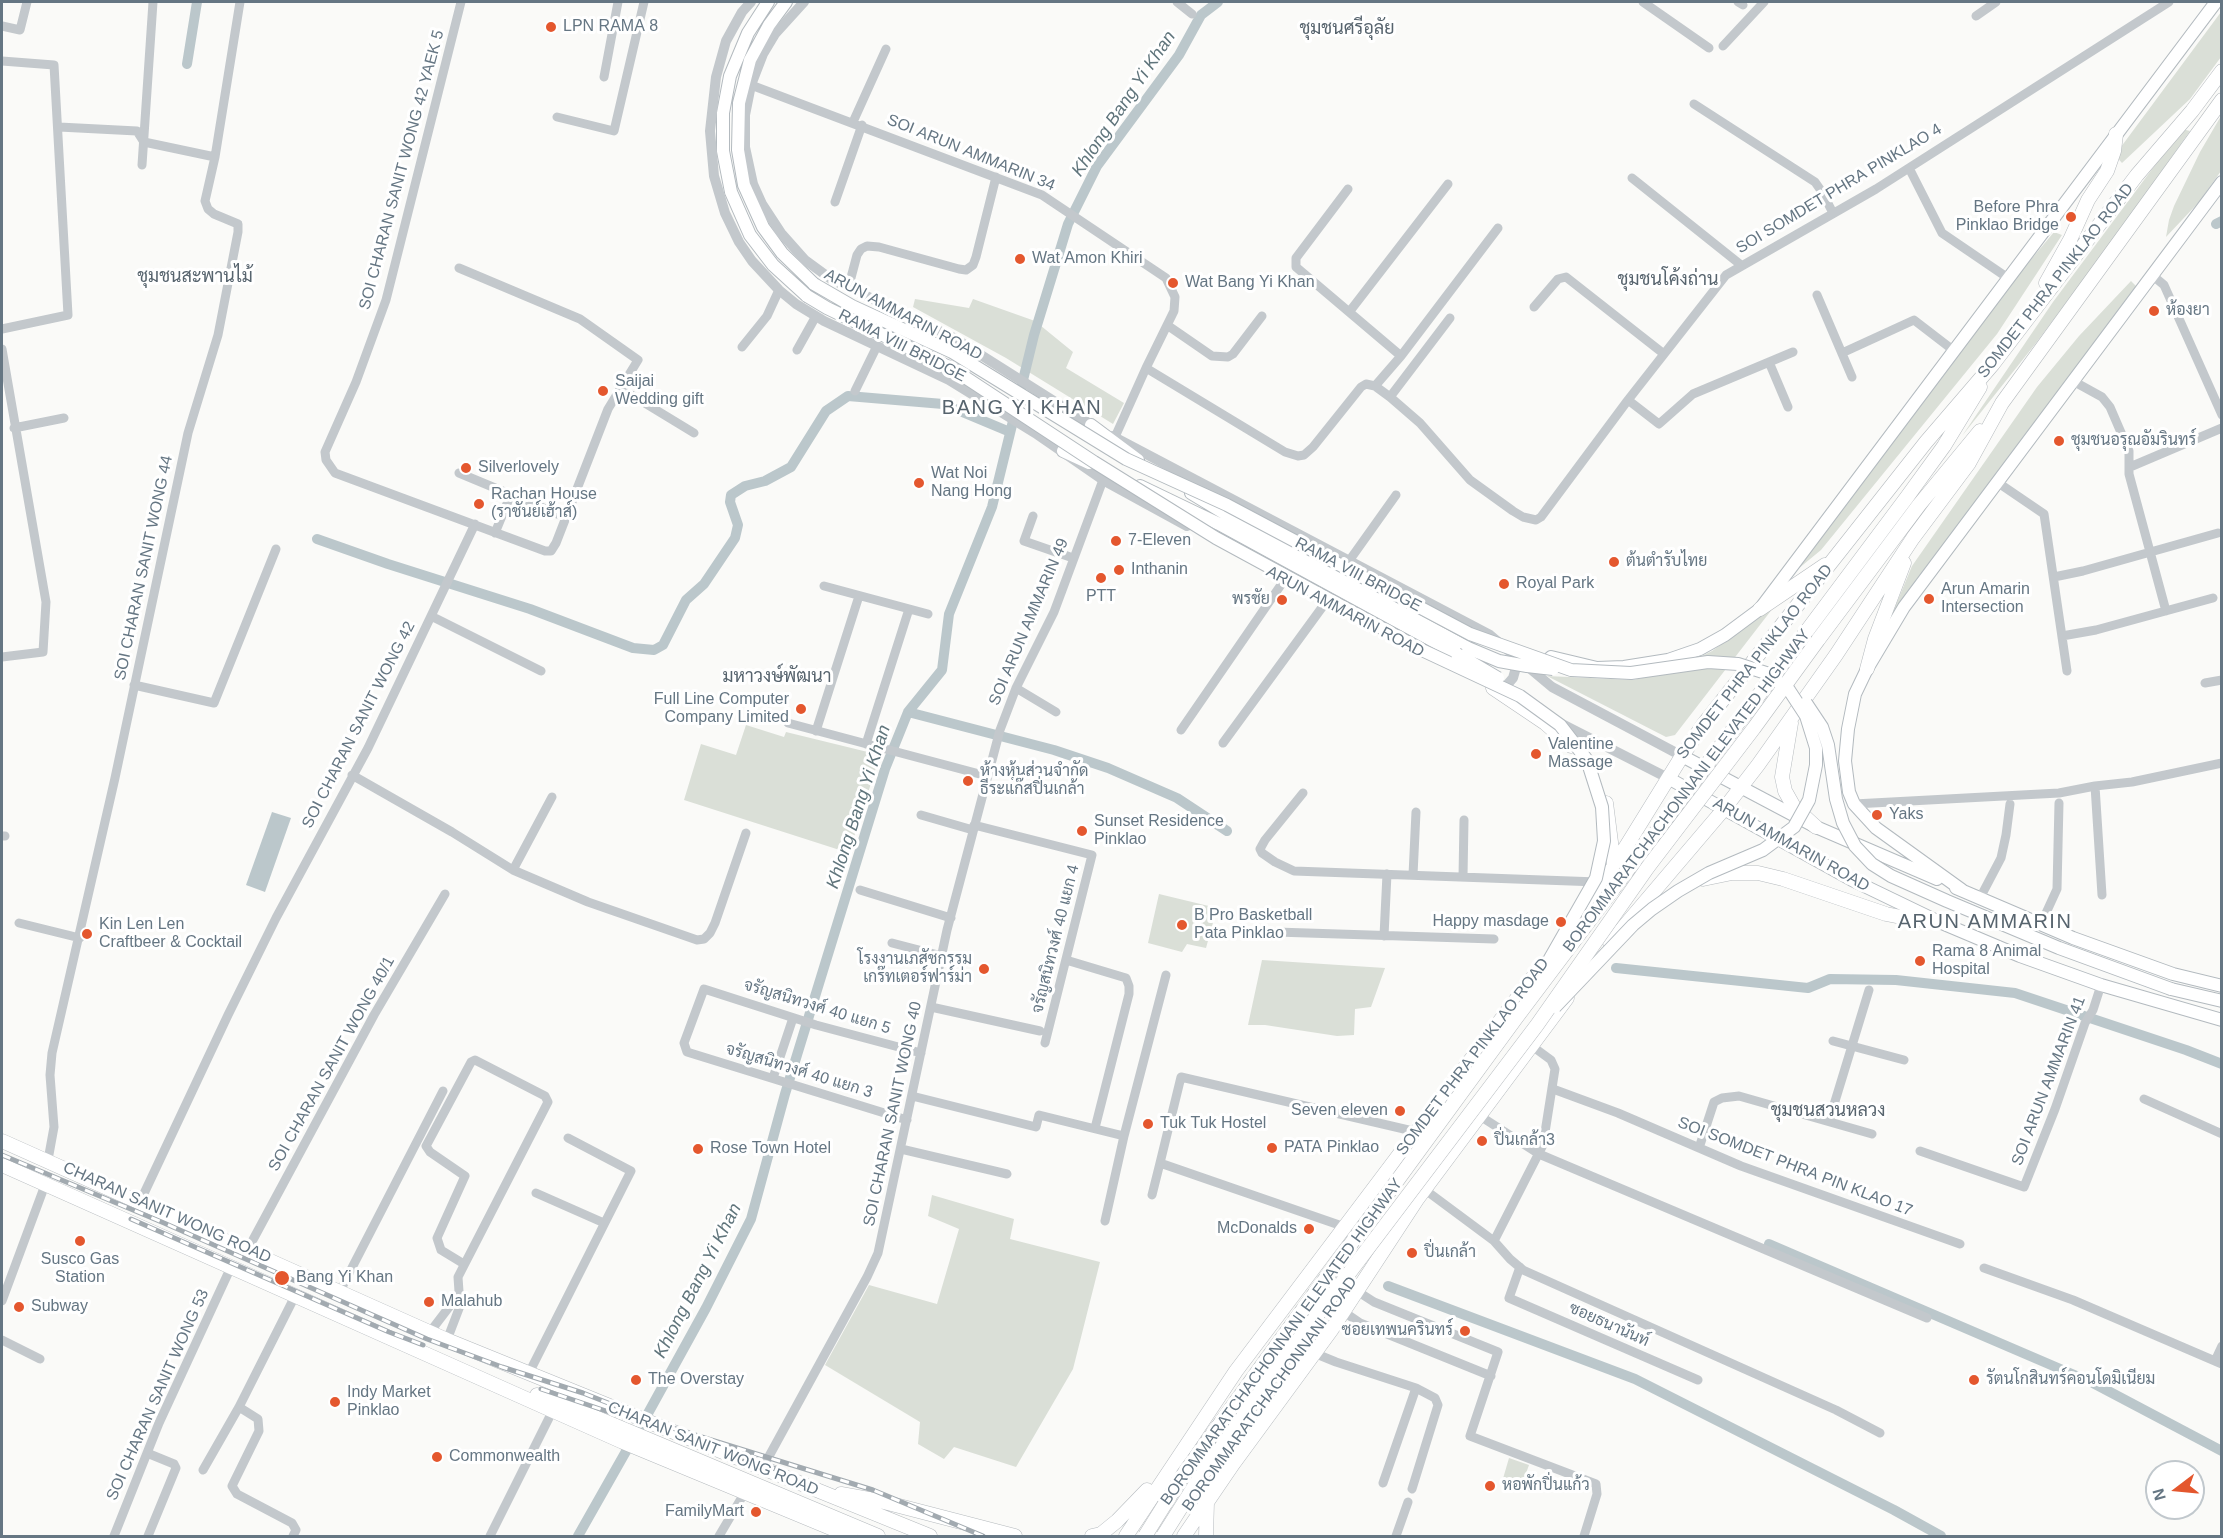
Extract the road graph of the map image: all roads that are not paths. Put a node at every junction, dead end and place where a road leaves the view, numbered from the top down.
1 (27, 2) edge
2 (153, 2) edge
3 (240, 2) edge
4 (461, 2) edge
5 (618, 2) edge
6 (644, 2) edge
7 (751, 2) edge
8 (768, 2) edge
9 (786, 2) edge
10 (804, 2) edge
11 (1177, 2) edge
12 (1643, 2) edge
13 (1764, 2) edge
14 (1996, 2) edge
15 (2169, 2) edge
16 (2216, 2) edge
17 (1192, 14) dead end
18 (1976, 16) dead end
19 (2, 26) edge
20 (1723, 46) dead end
21 (1709, 48) dead end
22 (886, 49) dead end
23 (2, 61) edge
24 (2222, 71) edge
25 (604, 77) dead end
26 (751, 85) junction
27 (2222, 100) edge
28 (1694, 104) dead end
29 (557, 117) dead end
30 (857, 123) junction
31 (59, 127) junction
32 (2116, 134) junction
33 (144, 142) junction
34 (214, 157) junction
35 (142, 165) dead end
36 (1909, 168) junction
37 (996, 177) junction
38 (1632, 178) dead end
39 (2222, 182) edge
40 (1448, 184) dead end
41 (1348, 189) dead end
42 (835, 202) dead end
43 (1833, 213) junction
44 (1498, 228) dead end
45 (1741, 265) junction
46 (459, 268) dead end
47 (2152, 275) junction
48 (2008, 278) junction
49 (848, 289) junction
50 (778, 290) junction
51 (1817, 295) dead end
52 (1534, 307) dead end
53 (1350, 311) junction
54 (816, 316) junction
55 (1262, 316) dead end
56 (1450, 318) dead end
57 (2027, 318) junction
58 (1167, 325) junction
59 (2, 329) edge
60 (877, 346) junction
61 (742, 347) dead end
62 (2, 349) edge
63 (797, 350) dead end
64 (1953, 350) junction
65 (1793, 352) dead end
66 (1842, 353) junction
67 (1664, 354) junction
68 (1401, 356) junction
69 (1769, 362) junction
70 (1993, 364) junction
71 (1146, 368) junction
72 (1852, 377) dead end
73 (2073, 381) junction
74 (1375, 386) junction
75 (620, 388) junction
76 (855, 391) dead end
77 (1390, 396) junction
78 (1628, 400) junction
79 (2002, 403) junction
80 (1788, 407) dead end
81 (2222, 416) edge
82 (64, 418) dead end
83 (1091, 425) junction
84 (14, 428) junction
85 (2222, 428) edge
86 (694, 433) dead end
87 (1115, 438) junction
88 (1063, 451) junction
89 (2130, 467) junction
90 (459, 473) dead end
91 (1103, 480) junction
92 (1997, 482) junction
93 (511, 494) junction
94 (1396, 495) dead end
95 (560, 515) dead end
96 (1033, 516) dead end
97 (1222, 519) junction
98 (475, 524) junction
99 (495, 533) junction
100 (2218, 533) dead end
101 (1913, 538) junction
102 (276, 549) dead end
103 (2149, 552) junction
104 (1836, 557) junction
105 (1073, 558) junction
106 (1349, 561) junction
107 (2054, 577) junction
108 (1285, 579) junction
109 (824, 586) dead end
110 (859, 596) junction
111 (2213, 598) dead end
112 (1326, 602) junction
113 (909, 609) junction
114 (1760, 609) junction
115 (2166, 611) junction
116 (928, 614) dead end
117 (431, 616) junction
118 (1490, 635) junction
119 (1813, 636) junction
120 (2062, 636) junction
121 (1513, 652) junction
122 (2, 657) edge
123 (1867, 669) junction
124 (1571, 670) junction
125 (541, 671) dead end
126 (2067, 671) dead end
127 (2222, 680) edge
128 (2205, 683) dead end
129 (134, 685) junction
130 (1016, 688) junction
131 (1493, 688) junction
132 (1789, 690) junction
133 (1520, 696) junction
134 (1056, 712) dead end
135 (1791, 718) junction
136 (788, 723) dead end
137 (1181, 730) dead end
138 (816, 731) junction
139 (1223, 742) dead end
140 (996, 743) joint
141 (866, 744) junction
142 (1682, 756) junction
143 (2222, 763) edge
144 (352, 775) junction
145 (987, 776) junction
146 (1668, 778) junction
147 (2095, 786) junction
148 (1742, 787) junction
149 (1303, 793) dead end
150 (552, 797) dead end
151 (2059, 803) dead end
152 (1854, 804) junction
153 (2010, 804) dead end
154 (1725, 809) junction
155 (1416, 812) dead end
156 (921, 815) dead end
157 (1464, 820) dead end
158 (1816, 827) junction
159 (974, 828) junction
160 (746, 833) dead end
161 (1614, 866) junction
162 (513, 870) junction
163 (1387, 874) junction
164 (1413, 875) junction
165 (1463, 877) junction
166 (1604, 882) junction
167 (860, 890) dead end
168 (1962, 890) junction
169 (445, 894) dead end
170 (2102, 895) dead end
171 (1980, 898) junction
172 (1643, 902) junction
173 (951, 918) junction
174 (1936, 921) junction
175 (19, 924) dead end
176 (2041, 924) junction
177 (1571, 926) junction
178 (1276, 932) dead end
179 (1383, 936) junction
180 (80, 938) junction
181 (1494, 939) dead end
182 (892, 943) dead end
183 (1603, 951) junction
184 (942, 956) junction
185 (1066, 960) junction
186 (1166, 975) dead end
187 (2101, 985) junction
188 (2222, 986) edge
189 (1869, 990) dead end
190 (2222, 1001) edge
191 (931, 1007) junction
192 (794, 1018) junction
193 (1516, 1018) junction
194 (2222, 1020) edge
195 (1537, 1025) junction
196 (1040, 1031) dead end
197 (1833, 1041) dead end
198 (1045, 1043) dead end
199 (1853, 1044) junction
200 (1532, 1046) junction
201 (684, 1048) joint
202 (921, 1053) junction
203 (1904, 1060) dead end
204 (773, 1078) junction
205 (1553, 1089) junction
206 (443, 1091) dead end
207 (912, 1096) junction
208 (2144, 1099) dead end
209 (1480, 1116) junction
210 (907, 1120) junction
211 (1829, 1121) junction
212 (1095, 1128) junction
213 (1417, 1132) junction
214 (1872, 1134) dead end
215 (2222, 1134) edge
216 (1124, 1136) junction
217 (568, 1138) dead end
218 (2, 1141) edge
219 (1699, 1148) junction
220 (901, 1149) junction
221 (1920, 1151) dead end
222 (1539, 1154) junction
223 (48, 1160) junction
224 (1160, 1163) junction
225 (2, 1165) edge
226 (1007, 1174) dead end
227 (41, 1183) junction
228 (537, 1193) dead end
229 (1421, 1193) junction
230 (1152, 1195) dead end
231 (140, 1202) junction
232 (1359, 1210) junction
233 (1105, 1221) dead end
234 (604, 1224) junction
235 (1346, 1227) junction
236 (1494, 1241) junction
237 (1960, 1244) dead end
238 (248, 1249) junction
239 (464, 1264) junction
240 (231, 1267) junction
241 (1520, 1267) junction
242 (1984, 1268) dead end
243 (1357, 1291) junction
244 (340, 1292) junction
245 (459, 1294) junction
246 (295, 1296) junction
247 (2, 1300) edge
248 (1344, 1312) junction
249 (1927, 1318) dead end
250 (430, 1332) junction
251 (2, 1340) edge
252 (447, 1340) junction
253 (2222, 1346) edge
254 (1314, 1353) junction
255 (40, 1359) dead end
256 (496, 1361) junction
257 (2218, 1363) edge
258 (529, 1373) junction
259 (1491, 1376) junction
260 (1698, 1380) dead end
261 (1416, 1388) junction
262 (556, 1406) junction
263 (239, 1407) junction
264 (1880, 1433) dead end
265 (643, 1443) junction
266 (1185, 1444) junction
267 (147, 1453) junction
268 (762, 1469) junction
269 (203, 1470) dead end
270 (1383, 1483) dead end
271 (1412, 1489) dead end
272 (815, 1490) junction
273 (745, 1492) junction
274 (1152, 1495) junction
275 (1206, 1502) junction
276 (1408, 1502) dead end
277 (1187, 1531) edge
278 (918, 1534) edge
279 (114, 1536) edge
280 (148, 1536) edge
281 (294, 1536) edge
282 (490, 1536) edge
283 (719, 1536) edge
284 (850, 1536) edge
285 (878, 1536) edge
286 (930, 1536) edge
287 (1016, 1536) edge
288 (1092, 1536) edge
289 (1126, 1536) edge
290 (1140, 1536) edge
291 (1145, 1536) edge
292 (1163, 1536) edge
293 (1171, 1536) edge
294 (1206, 1536) edge
295 (1396, 1536) edge
296 (1584, 1536) edge

1 - 19 street
2 - 33 street
3 - 34 street, SOI CHARAN SANIT WONG 44
4 - 98 street, SOI CHARAN SANIT WONG 42 YAEK 5
5 - 25 street
6 - 29 street
7 - 50 street, ARUN AMMARIN ROAD
8 - 133 main road, RAMA VIII BRIDGE, bridge
9 - 124 main road, RAMA VIII BRIDGE, bridge
10 - 26 street, ARUN AMMARIN ROAD
11 - 17 street
12 - 21 street
13 - 20 street
14 - 18 street
15 - 36 street, SOI SOMDET PHRA PINKLAO 4
16 - 32 main road, SOMDET PHRA PINKLAO ROAD
22 - 30 street
23 - 31 street
24 - 57 main road, SOMDET PHRA PINKLAO ROAD
26 - 30 street, SOI ARUN AMMARIN 34
26 - 49 street, ARUN AMMARIN ROAD
27 - 79 main road, SOMDET PHRA PINKLAO ROAD
28 - 43 street
30 - 37 street, SOI ARUN AMMARIN 34
30 - 42 street
31 - 33 street
31 - 59 street
32 - 48 main road, SOMDET PHRA PINKLAO ROAD
32 - 57 main road
33 - 34 street
33 - 35 street
34 - 129 street, SOI CHARAN SANIT WONG 44
36 - 43 street, SOI SOMDET PHRA PINKLAO 4
36 - 48 street
37 - 49 street
37 - 58 street, SOI ARUN AMMARIN 34
38 - 45 street
39 - 47 main road
40 - 53 street
41 - 53 street
43 - 45 street, SOI SOMDET PHRA PINKLAO 4
44 - 68 street
45 - 67 street, SOI SOMDET PHRA PINKLAO 4
46 - 75 street
47 - 73 main road
47 - 81 street
48 - 64 main road, SOMDET PHRA PINKLAO ROAD
49 - 83 street, ARUN AMMARIN ROAD
50 - 54 street, ARUN AMMARIN ROAD
50 - 61 street
51 - 66 street
52 - 67 street
53 - 68 street
54 - 60 street, ARUN AMMARIN ROAD
54 - 63 street
55 - 58 street
56 - 77 street
57 - 70 main road, SOMDET PHRA PINKLAO ROAD
58 - 71 street
60 - 76 street
60 - 88 street, ARUN AMMARIN ROAD
62 - 84 street
64 - 66 street
64 - 114 main road, SOMDET PHRA PINKLAO ROAD
65 - 69 street
66 - 72 street
67 - 78 street, SOI SOMDET PHRA PINKLAO 4
68 - 74 street
69 - 78 street
69 - 80 street
70 - 104 main road, SOMDET PHRA PINKLAO ROAD
70 - 119 main road, BOROMMARATCHACHONNANI ELEVATED HIGHWAY
71 - 74 street
71 - 87 street
73 - 89 street
73 - 92 main road
74 - 77 street
75 - 86 street
75 - 99 street
77 - 78 street, SOI SOMDET PHRA PINKLAO 4
79 - 101 main road, SOMDET PHRA PINKLAO ROAD
79 - 119 main road, BOROMMARATCHACHONNANI ELEVATED HIGHWAY
82 - 84 street
83 - 87 street, ARUN AMMARIN ROAD
83 - 97 main road
84 - 122 street
85 - 89 street
87 - 106 street, ARUN AMMARIN ROAD
88 - 91 street, ARUN AMMARIN ROAD
88 - 97 main road
89 - 103 street
90 - 93 street
91 - 105 street, SOI ARUN AMMARIN 49
91 - 108 street, ARUN AMMARIN ROAD
92 - 107 street
92 - 123 main road
93 - 95 street
93 - 99 street
94 - 106 street
96 - 105 street
97 - 124 main road, bridge
97 - 133 main road, bridge
98 - 99 street
98 - 117 street, SOI CHARAN SANIT WONG 42
100 - 103 street
101 - 123 main road
101 - 135 main road, SOMDET PHRA PINKLAO ROAD
102 - 129 street
103 - 107 street
103 - 115 street
104 - 114 main road
104 - 142 main road, SOMDET PHRA PINKLAO ROAD
105 - 130 street, SOI ARUN AMMARIN 49
106 - 118 street, ARUN AMMARIN ROAD
107 - 120 street
108 - 112 street, ARUN AMMARIN ROAD
108 - 137 street
109 - 110 street
110 - 113 street
110 - 138 street
111 - 115 street
112 - 131 street, ARUN AMMARIN ROAD
112 - 139 street
113 - 116 street
113 - 141 street
114 - 118 main road, SOMDET PHRA PINKLAO ROAD
115 - 120 street
117 - 125 street
117 - 144 street, SOI CHARAN SANIT WONG 42
118 - 121 street, ARUN AMMARIN ROAD
119 - 193 main road, BOROMMARATCHACHONNANI ELEVATED HIGHWAY, bridge
119 - 195 main road, BOROMMARATCHACHONNANI ELEVATED HIGHWAY, bridge
120 - 126 street
121 - 131 street
121 - 142 street, ARUN AMMARIN ROAD
123 - 152 main road
124 - 132 main road, RAMA VIII BRIDGE, bridge
127 - 128 street
129 - 180 street, SOI CHARAN SANIT WONG 44
130 - 134 street
130 - 140 street, SOI ARUN AMMARIN 49
131 - 146 street, ARUN AMMARIN ROAD
131 - 161 main road
132 - 190 main road, bridge
132 - 195 main road, RAMA VIII BRIDGE, bridge
133 - 193 main road, RAMA VIII BRIDGE, bridge
135 - 148 main road, SOMDET PHRA PINKLAO ROAD
135 - 158 main road
136 - 138 street
138 - 141 street
140 - 145 street, SOI CHARAN SANIT WONG 40
141 - 145 street
142 - 146 main road, SOMDET PHRA PINKLAO ROAD
142 - 148 main road, ARUN AMMARIN ROAD
143 - 147 street
144 - 162 street
144 - 231 street, SOI CHARAN SANIT WONG 42
145 - 159 street, SOI CHARAN SANIT WONG 40
146 - 154 main road, ARUN AMMARIN ROAD
146 - 161 main road, SOMDET PHRA PINKLAO ROAD
147 - 152 street
147 - 170 street
148 - 154 main road, SOMDET PHRA PINKLAO ROAD
148 - 158 main road, ARUN AMMARIN ROAD
149 - 163 street
150 - 162 street
151 - 176 street
152 - 168 main road
153 - 171 street
154 - 172 main road, SOMDET PHRA PINKLAO ROAD
154 - 174 main road, ARUN AMMARIN ROAD
155 - 164 street
156 - 159 street
157 - 165 street
158 - 168 main road, ARUN AMMARIN ROAD
159 - 173 street, SOI CHARAN SANIT WONG 40
159 - 185 street, จรัญสนิทวงศ์ 40 แยก 4
160 - 162 street
161 - 166 main road, SOMDET PHRA PINKLAO ROAD
163 - 164 street
163 - 179 street
164 - 165 street
165 - 166 street
166 - 177 main road, SOMDET PHRA PINKLAO ROAD
167 - 173 street
168 - 171 main road, ARUN AMMARIN ROAD
169 - 238 street, SOI CHARAN SANIT WONG 40/1
171 - 176 main road, ARUN AMMARIN ROAD
172 - 174 main road
172 - 183 main road, SOMDET PHRA PINKLAO ROAD
173 - 184 street, SOI CHARAN SANIT WONG 40
174 - 187 main road, ARUN AMMARIN ROAD
175 - 180 street
176 - 188 main road, ARUN AMMARIN ROAD
177 - 183 main road
177 - 213 main road, SOMDET PHRA PINKLAO ROAD
178 - 179 street
179 - 181 street
180 - 223 street, SOI CHARAN SANIT WONG 44
182 - 184 street
183 - 200 main road, SOMDET PHRA PINKLAO ROAD
184 - 191 street, SOI CHARAN SANIT WONG 40
185 - 198 street, จรัญสนิทวงศ์ 40 แยก 4
185 - 212 street
186 - 216 street
187 - 194 main road, ARUN AMMARIN ROAD
187 - 221 street, SOI ARUN AMMARIN 41
189 - 199 street
191 - 196 street, จรัญสนิทวงศ์ 40 แยก 4
191 - 202 street, SOI CHARAN SANIT WONG 40
192 - 201 street, จรัญสนิทวงศ์ 40 แยก 5
192 - 202 street, จรัญสนิทวงศ์ 40 แยก 5
192 - 204 street
193 - 291 main road, BOROMMARATCHACHONNANI ELEVATED HIGHWAY, bridge
195 - 292 main road, BOROMMARATCHACHONNANI ELEVATED HIGHWAY, bridge
197 - 199 street
199 - 203 street
199 - 211 street
200 - 205 street
200 - 209 main road, SOMDET PHRA PINKLAO ROAD
201 - 204 street, จรัญสนิทวงศ์ 40 แยก 3
202 - 207 street, SOI CHARAN SANIT WONG 40
204 - 210 street, จรัญสนิทวงศ์ 40 แยก 3
205 - 219 street, SOI SOMDET PHRA PIN KLAO 17
205 - 222 street
206 - 244 street
207 - 210 street, SOI CHARAN SANIT WONG 40
207 - 212 street
208 - 215 street
209 - 222 street
209 - 229 main road, SOMDET PHRA PINKLAO ROAD
210 - 220 street, SOI CHARAN SANIT WONG 40
211 - 214 street
211 - 219 street
212 - 216 street
213 - 224 street
213 - 232 main road, SOMDET PHRA PINKLAO ROAD
216 - 233 street
217 - 234 street
218 - 223 main road, CHARAN SANIT WONG ROAD
219 - 237 street, SOI SOMDET PHRA PIN KLAO 17
220 - 226 street
220 - 268 street, SOI CHARAN SANIT WONG 40
222 - 236 street
222 - 249 street
223 - 227 main road
223 - 231 main road, CHARAN SANIT WONG ROAD
224 - 230 street
224 - 235 street
225 - 227 main road, CHARAN SANIT WONG ROAD
227 - 240 main road, CHARAN SANIT WONG ROAD
227 - 247 street
228 - 234 street
229 - 236 street
229 - 243 main road, SOMDET PHRA PINKLAO ROAD
229 - 293 main road, BOROMMARATCHACHONNANI ROAD
231 - 238 main road, CHARAN SANIT WONG ROAD
232 - 235 main road, SOMDET PHRA PINKLAO ROAD
232 - 290 main road, BOROMMARATCHACHONNANI ROAD, bridge
234 - 258 street
235 - 266 main road, SOMDET PHRA PINKLAO ROAD
236 - 241 street
238 - 244 main road, CHARAN SANIT WONG ROAD
239 - 239 street
239 - 245 street
240 - 246 main road, CHARAN SANIT WONG ROAD
240 - 267 street, SOI CHARAN SANIT WONG 53
241 - 260 street, ซอยธนานันท์
241 - 264 street
242 - 257 street
243 - 248 main road, SOMDET PHRA PINKLAO ROAD
243 - 259 street
244 - 250 main road, CHARAN SANIT WONG ROAD
245 - 250 street
245 - 252 street
246 - 262 main road, CHARAN SANIT WONG ROAD
246 - 263 street
248 - 254 main road, SOMDET PHRA PINKLAO ROAD
248 - 259 street
250 - 252 main road, CHARAN SANIT WONG ROAD
251 - 255 street
252 - 256 main road, CHARAN SANIT WONG ROAD
253 - 257 street
254 - 261 street
254 - 275 main road, SOMDET PHRA PINKLAO ROAD
256 - 258 main road, CHARAN SANIT WONG ROAD
256 - 262 main road, CHARAN SANIT WONG ROAD
258 - 268 main road, CHARAN SANIT WONG ROAD
259 - 296 street
261 - 270 street
261 - 271 street
262 - 265 main road, CHARAN SANIT WONG ROAD
262 - 282 street
263 - 269 street
263 - 281 street
265 - 273 main road, CHARAN SANIT WONG ROAD
265 - 285 main road, CHARAN SANIT WONG ROAD
266 - 274 main road, SOMDET PHRA PINKLAO ROAD
266 - 288 main road
267 - 279 street, SOI CHARAN SANIT WONG 53
267 - 280 street
268 - 272 main road, CHARAN SANIT WONG ROAD
272 - 278 main road, CHARAN SANIT WONG ROAD
272 - 287 main road
273 - 283 street
273 - 284 main road, CHARAN SANIT WONG ROAD
274 - 277 main road
274 - 289 main road, SOMDET PHRA PINKLAO ROAD
275 - 277 main road, SOMDET PHRA PINKLAO ROAD
275 - 294 main road
276 - 295 street
278 - 286 main road, CHARAN SANIT WONG ROAD

